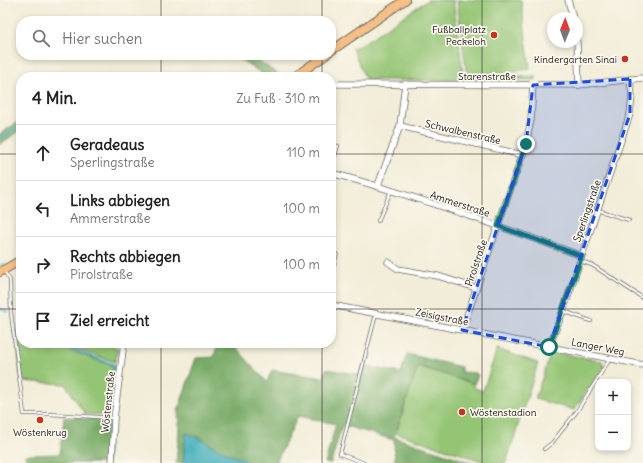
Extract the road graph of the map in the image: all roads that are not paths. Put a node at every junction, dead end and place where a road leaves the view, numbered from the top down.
1 (405, 0) edge
2 (568, 0) edge
3 (571, 12) edge
4 (336, 48) edge
5 (577, 48) edge
6 (320, 60) edge
7 (306, 72) edge
8 (643, 78) edge
9 (630, 79) junction
10 (336, 84) edge
11 (405, 84) junction
12 (533, 85) junction
13 (579, 85) junction
14 (400, 126) junction
15 (523, 155) junction
16 (336, 174) edge
17 (378, 185) junction
18 (392, 190) junction
19 (597, 210) junction
20 (629, 220) dead end
21 (378, 221) dead end
22 (498, 226) junction
23 (581, 258) junction
24 (388, 262) dead end
25 (16, 263) edge
26 (2, 271) edge
27 (476, 288) junction
28 (643, 298) edge
29 (336, 306) edge
30 (563, 311) junction
31 (377, 313) junction
32 (591, 321) dead end
33 (462, 330) junction
34 (549, 347) junction
35 (123, 348) edge
36 (609, 358) junction
37 (643, 364) edge
38 (114, 418) junction
39 (544, 449) dead end
40 (112, 463) edge
41 (364, 463) edge

1 - 4 main road
2 - 3 street
5 - 13 street
6 - 7 main road
8 - 9 street, Starenstraße
9 - 13 street, Starenstraße
9 - 19 street, Sperlingstraße
10 - 11 street, Starenstraße
11 - 12 street, Starenstraße
11 - 14 street
12 - 13 street, Starenstraße
12 - 15 street, Pirolstraße
14 - 15 street, Schwalbenstraße
14 - 17 street
15 - 22 street, Pirolstraße
16 - 17 street, Ammerstraße
17 - 18 street, Ammerstraße
18 - 21 lane
18 - 22 street, Ammerstraße
19 - 20 lane
19 - 23 street, Sperlingstraße
22 - 23 street, Ammerstraße
22 - 27 street, Pirolstraße
23 - 28 lane
23 - 30 street, Sperlingstraße
24 - 27 street
25 - 26 main road
26 - 38 lane
27 - 33 street, Pirolstraße
29 - 31 street, Zeisigstraße
30 - 32 lane
30 - 34 street, Sperlingstraße
31 - 33 street, Zeisigstraße
31 - 41 lane
33 - 34 street, Zeisigstraße
34 - 36 street, Langer Weg
35 - 38 street, Wöstenstraße
36 - 37 street, Langer Weg
36 - 39 lane
38 - 40 street, Wöstenstraße

